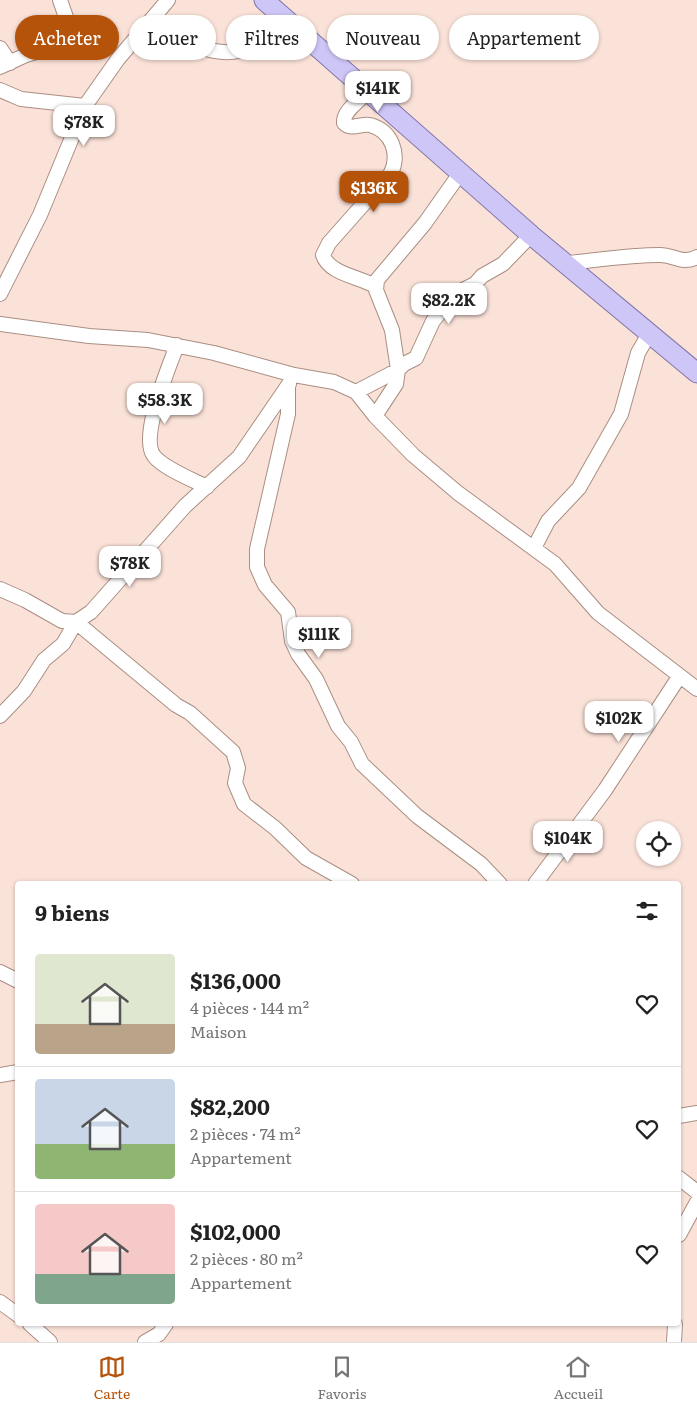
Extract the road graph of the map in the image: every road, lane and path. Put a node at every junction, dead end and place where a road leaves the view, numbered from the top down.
1 (60, 0) edge
2 (168, 0) edge
3 (264, 0) edge
4 (156, 15) edge
5 (281, 15) edge
6 (317, 46) edge
7 (129, 47) edge
8 (0, 48) edge
9 (5, 65) edge
10 (0, 90) edge
11 (368, 91) junction
12 (85, 106) junction
13 (461, 172) junction
14 (531, 235) junction
15 (697, 257) edge
16 (567, 263) junction
17 (375, 286) junction
18 (0, 294) edge
19 (0, 324) edge
20 (650, 332) junction
21 (176, 345) junction
22 (398, 370) junction
23 (697, 373) edge
24 (291, 380) junction
25 (356, 392) junction
26 (375, 416) junction
27 (207, 487) junction
28 (534, 548) junction
29 (0, 589) edge
30 (76, 622) junction
31 (679, 677) junction
32 (697, 689) edge
33 (0, 716) edge
34 (347, 881) edge
35 (497, 881) edge
36 (537, 881) edge
37 (0, 972) edge
38 (15, 980) edge
39 (15, 1072) edge
40 (0, 1075) edge
41 (697, 1114) edge
42 (681, 1116) edge
43 (681, 1180) edge
44 (697, 1192) edge
45 (697, 1202) edge
46 (681, 1231) edge
47 (0, 1302) edge
48 (15, 1313) edge
49 (32, 1326) edge
50 (165, 1326) edge
51 (675, 1326) edge
52 (50, 1342) edge
53 (145, 1342) edge
54 (674, 1342) edge

1 - 9 street
2 - 4 street
3 - 5 main road
6 - 11 main road
7 - 12 street
8 - 9 street
10 - 12 street
11 - 13 main road
11 - 17 street
12 - 18 street
13 - 14 main road
13 - 17 street
14 - 16 main road
14 - 22 street
15 - 16 street
16 - 20 main road
17 - 22 street
19 - 21 street
20 - 23 main road
20 - 28 street
21 - 24 street
21 - 27 street
22 - 25 street
22 - 26 street
24 - 25 street
24 - 27 street
24 - 35 street
25 - 26 street
26 - 28 street
27 - 30 street
28 - 31 street
29 - 30 street
30 - 33 street
30 - 34 street
31 - 32 street
31 - 36 street
37 - 38 street
39 - 40 street
41 - 42 street
43 - 44 street
45 - 46 street
47 - 48 street
49 - 52 street
50 - 53 street
51 - 54 street

